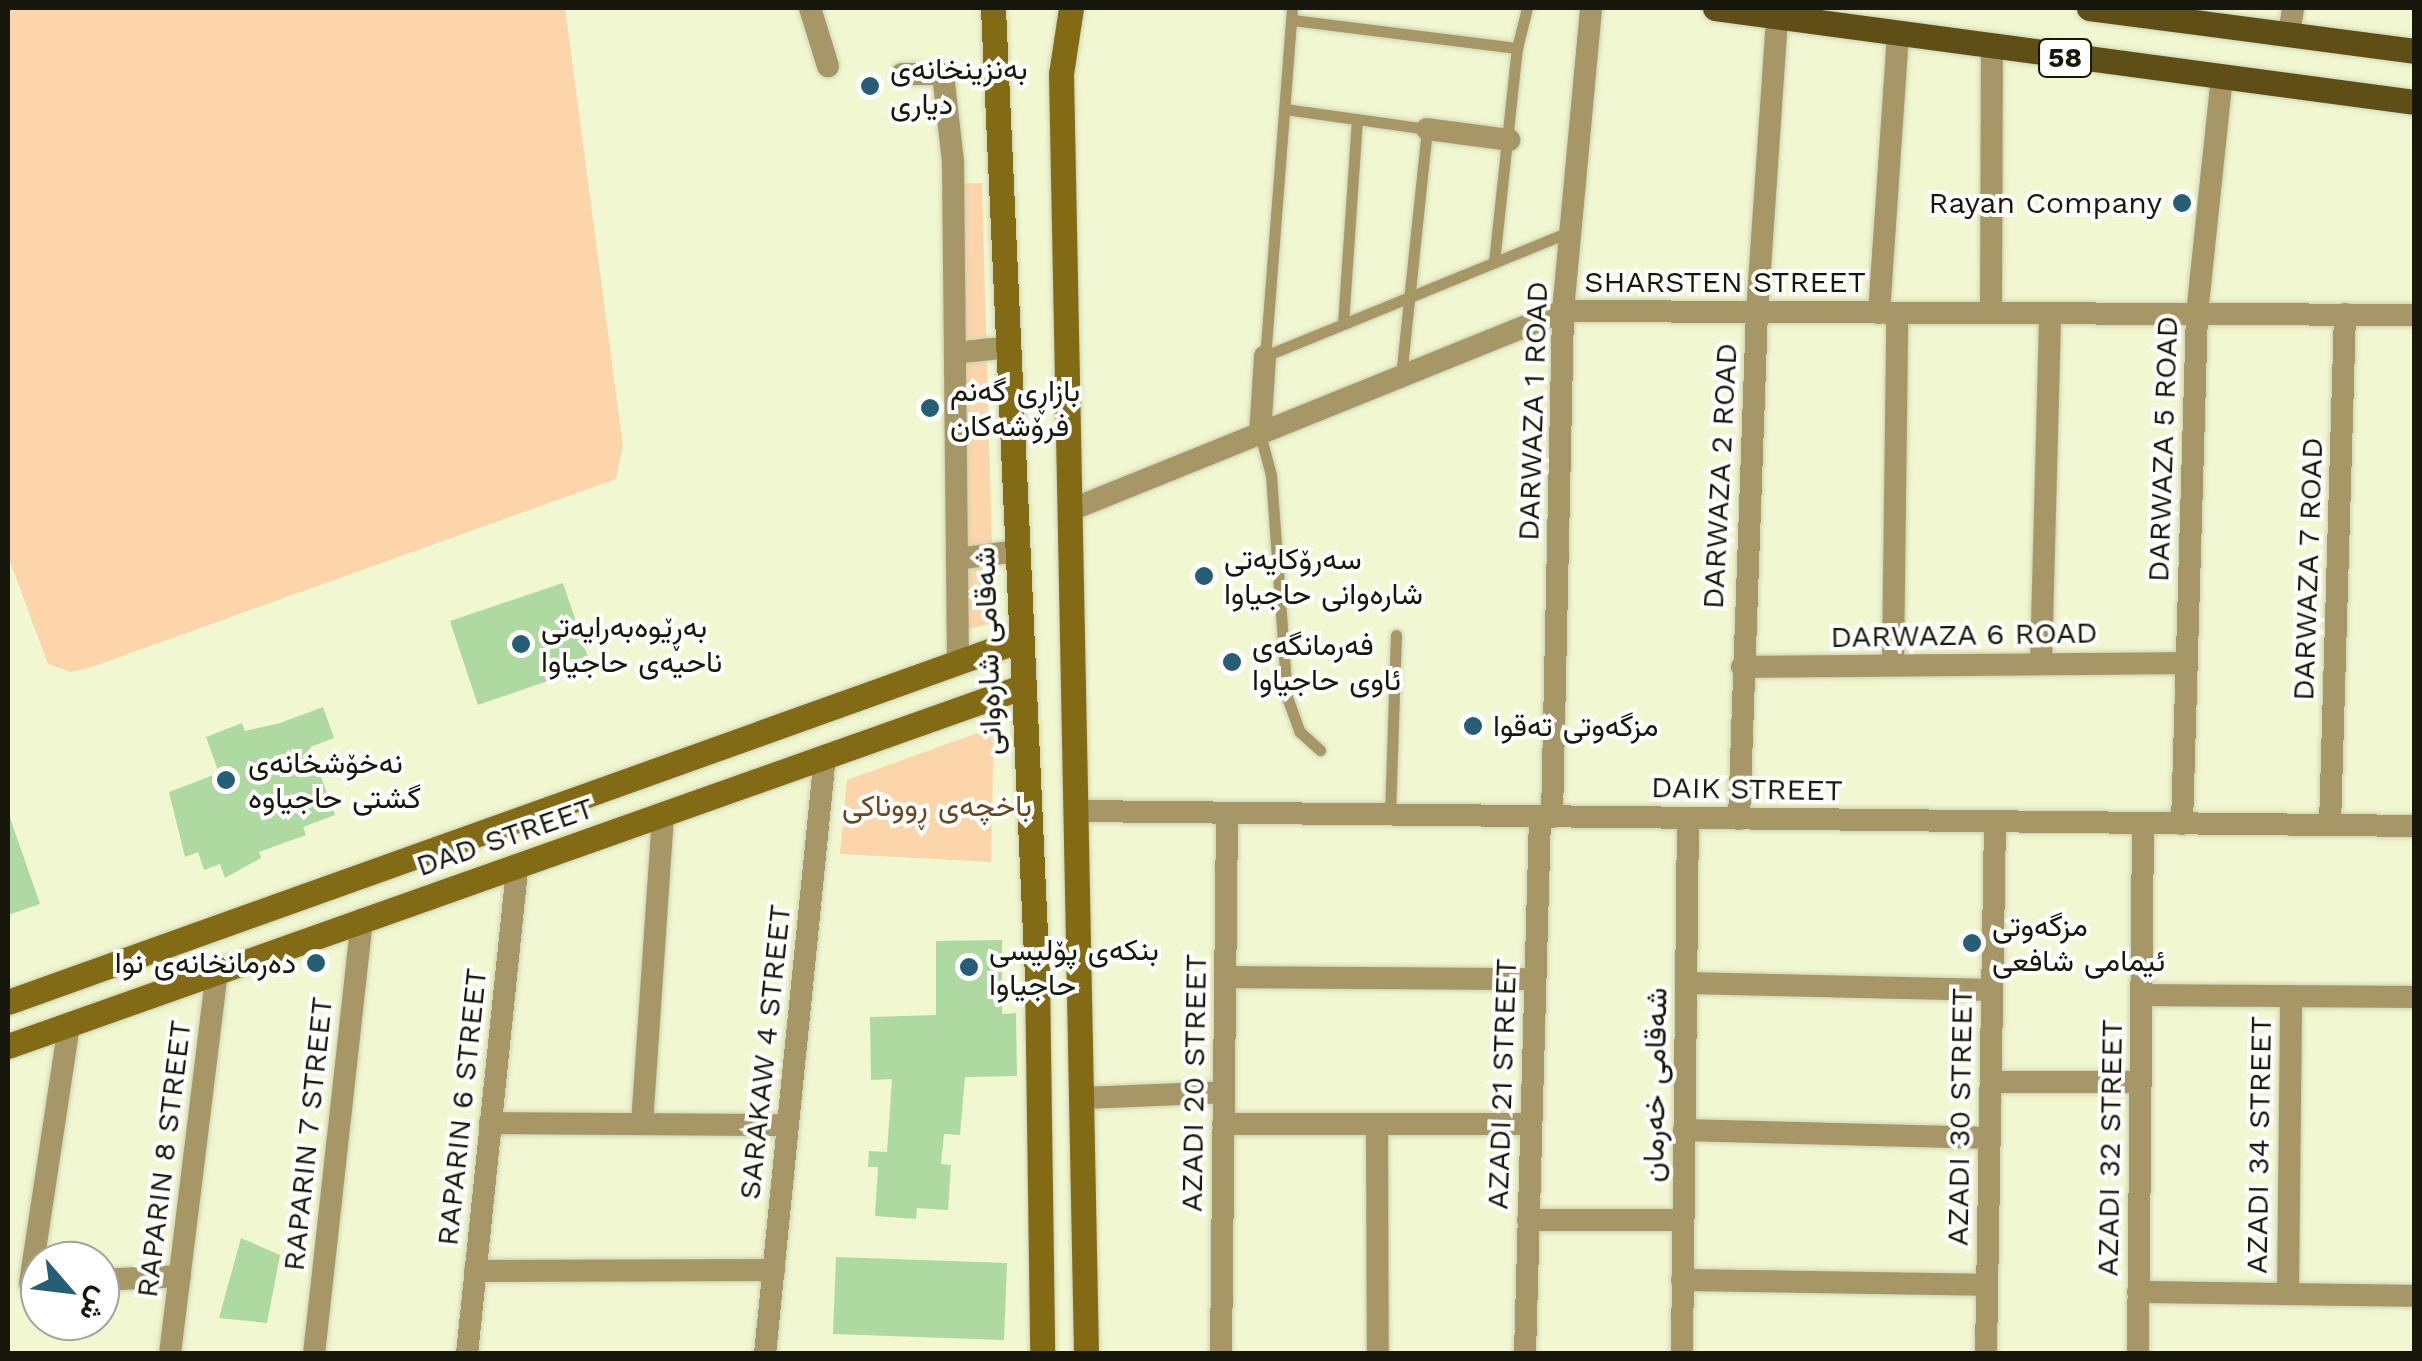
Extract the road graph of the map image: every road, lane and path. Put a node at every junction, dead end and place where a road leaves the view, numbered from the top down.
1 (810, 8) edge
2 (993, 8) edge
3 (1071, 8) edge
4 (1527, 8) edge
5 (1591, 8) edge
6 (1716, 8) edge
7 (2090, 8) edge
8 (2293, 8) edge
9 (1292, 14) edge
10 (1777, 17) junction
11 (2290, 34) junction
12 (1898, 35) junction
13 (1516, 48) junction
14 (1992, 49) junction
15 (2414, 51) edge
16 (828, 66) dead end
17 (902, 74) dead end
18 (2222, 78) junction
19 (2414, 102) edge
20 (1285, 108) junction
21 (1358, 119) junction
22 (1426, 129) junction
23 (1509, 140) junction
24 (1570, 231) junction
25 (1494, 262) junction
26 (1408, 298) junction
27 (1563, 312) junction
28 (1757, 312) junction
29 (1888, 312) junction
30 (1992, 313) junction
31 (2050, 313) junction
32 (2197, 314) junction
33 (2345, 314) junction
34 (2414, 314) edge
35 (1344, 324) junction
36 (1010, 347) junction
37 (955, 352) junction
38 (1266, 356) junction
39 (1401, 377) junction
40 (1260, 434) junction
41 (1074, 509) junction
42 (1017, 551) junction
43 (957, 560) junction
44 (1396, 635) dead end
45 (1020, 640) junction
46 (958, 662) junction
47 (2041, 663) junction
48 (2186, 663) junction
49 (1893, 665) junction
50 (1742, 667) junction
51 (1022, 686) junction
52 (1320, 750) dead end
53 (825, 756) junction
54 (1078, 812) junction
55 (1227, 813) junction
56 (1390, 814) junction
57 (1546, 816) junction
58 (1688, 818) junction
59 (1739, 818) junction
60 (663, 819) junction
61 (1995, 822) junction
62 (2143, 824) junction
63 (2182, 824) junction
64 (2330, 825) junction
65 (2414, 826) edge
66 (414, 856) junction
67 (516, 866) junction
68 (431, 896) junction
69 (362, 920) junction
70 (216, 972) junction
71 (1037, 976) junction
72 (1078, 976) junction
73 (1225, 977) junction
74 (1535, 978) junction
75 (1686, 983) junction
76 (1992, 990) junction
77 (2141, 995) junction
78 (2291, 996) junction
79 (2414, 997) edge
80 (8, 1002) edge
81 (70, 1024) junction
82 (8, 1046) edge
83 (1991, 1082) junction
84 (2140, 1082) junction
85 (1224, 1092) junction
86 (1082, 1098) junction
87 (490, 1123) junction
88 (642, 1124) junction
89 (1223, 1124) junction
90 (1377, 1124) junction
91 (1530, 1124) junction
92 (788, 1125) junction
93 (1684, 1130) junction
94 (1990, 1138) junction
95 (1528, 1220) junction
96 (1683, 1220) junction
97 (33, 1241) edge
98 (774, 1270) junction
99 (476, 1271) junction
100 (180, 1276) junction
101 (120, 1279) edge
102 (1682, 1280) junction
103 (1987, 1285) junction
104 (2138, 1292) junction
105 (2288, 1294) junction
106 (2414, 1296) edge
107 (170, 1354) edge
108 (314, 1354) edge
109 (467, 1354) edge
110 (765, 1354) edge
111 (1042, 1354) edge
112 (1086, 1354) edge
113 (1220, 1354) edge
114 (1378, 1354) edge
115 (1525, 1354) edge
116 (1682, 1354) edge
117 (1986, 1354) edge
118 (2138, 1354) edge

1 - 16 street
2 - 36 main road, شەقامی شارەوانی
3 - 41 main road
4 - 13 lane
5 - 24 street, DARWAZA 1 ROAD
6 - 10 main road, 58
7 - 11 main road, 58
8 - 11 street
9 - 13 lane
9 - 20 lane
10 - 12 main road, 58
10 - 28 street, DARWAZA 2 ROAD
11 - 15 main road, 58
12 - 14 main road, 58
12 - 29 street
13 - 23 lane
14 - 18 main road, 58
14 - 30 street
17 - 37 street
18 - 19 main road, 58
18 - 32 street, DARWAZA 5 ROAD
20 - 21 lane
20 - 38 lane
21 - 22 lane
21 - 35 lane
22 - 23 street
22 - 26 lane
23 - 25 lane
24 - 25 lane
24 - 27 street, DARWAZA 1 ROAD
25 - 26 lane
26 - 35 lane
26 - 39 lane
27 - 28 street, SHARSTEN STREET
27 - 39 street, SHARSTEN STREET
27 - 57 street, DARWAZA 1 ROAD
28 - 29 street, SHARSTEN STREET
28 - 50 street, DARWAZA 2 ROAD
29 - 30 street, SHARSTEN STREET
29 - 49 street
30 - 31 street, SHARSTEN STREET
31 - 32 street, SHARSTEN STREET
31 - 47 street
32 - 33 street, SHARSTEN STREET
32 - 48 street, DARWAZA 5 ROAD
33 - 34 street, SHARSTEN STREET
33 - 64 street, DARWAZA 7 ROAD
35 - 38 lane
36 - 37 street
36 - 42 main road, شەقامی شارەوانی
37 - 43 street
38 - 40 street
39 - 40 street, SHARSTEN STREET
40 - 41 street, SHARSTEN STREET
40 - 52 lane
41 - 54 main road
42 - 43 street
42 - 45 main road, شەقامی شارەوانی
43 - 46 street
44 - 56 lane
45 - 46 main road, DAD STREET
45 - 51 main road, شەقامی شارەوانی
46 - 66 main road, DAD STREET
47 - 48 street, DARWAZA 6 ROAD
47 - 49 street, DARWAZA 6 ROAD
48 - 63 street, DARWAZA 5 ROAD
49 - 50 street, DARWAZA 6 ROAD
50 - 59 street, DARWAZA 2 ROAD
51 - 53 main road, DAD STREET
51 - 71 main road, شەقامی شارەوانی
53 - 60 main road, DAD STREET
53 - 92 street, SARAKAW 4 STREET
54 - 55 street, DAIK STREET
54 - 72 main road
55 - 56 street, DAIK STREET
55 - 73 street, AZADI 20 STREET
56 - 57 street, DAIK STREET
57 - 58 street, DAIK STREET
57 - 74 street, AZADI 21 STREET
58 - 59 street, DAIK STREET
58 - 75 street, شەقامی خەرمان
59 - 61 street, DAIK STREET
60 - 67 main road, DAD STREET
60 - 88 street
61 - 62 street, DAIK STREET
61 - 76 street, AZADI 30 STREET
62 - 63 street, DAIK STREET
62 - 77 street, AZADI 32 STREET
63 - 64 street, DAIK STREET
64 - 65 street, DAIK STREET
66 - 68 main road
66 - 80 main road, DAD STREET
67 - 68 main road, DAD STREET
67 - 87 street, RAPARIN 6 STREET
68 - 69 main road, DAD STREET
69 - 70 main road, DAD STREET
69 - 108 street, RAPARIN 7 STREET
70 - 81 main road, DAD STREET
70 - 100 street, RAPARIN 8 STREET
71 - 72 main road
71 - 111 main road, شەقامی شارەوانی
72 - 86 main road
73 - 74 street
73 - 85 street, AZADI 20 STREET
74 - 91 street, AZADI 21 STREET
75 - 76 street
75 - 93 street, شەقامی خەرمان
76 - 83 street, AZADI 30 STREET
77 - 78 street
77 - 84 street, AZADI 32 STREET
78 - 79 street
78 - 105 street, AZADI 34 STREET
81 - 82 main road, DAD STREET
81 - 97 street
83 - 84 street
83 - 94 street, AZADI 30 STREET
84 - 104 street, AZADI 32 STREET
85 - 86 street
85 - 89 street, AZADI 20 STREET
86 - 112 main road
87 - 88 street
87 - 99 street, RAPARIN 6 STREET
88 - 92 street
89 - 90 street
89 - 113 street, AZADI 20 STREET
90 - 91 street
90 - 114 street
91 - 95 street, AZADI 21 STREET
92 - 98 street, SARAKAW 4 STREET
93 - 94 street
93 - 96 street, شەقامی خەرمان
94 - 103 street, AZADI 30 STREET
95 - 96 street
95 - 115 street, AZADI 21 STREET
96 - 102 street, شەقامی خەرمان
98 - 99 street
98 - 110 street, SARAKAW 4 STREET
99 - 109 street, RAPARIN 6 STREET
100 - 101 street
100 - 107 street, RAPARIN 8 STREET
102 - 103 street
102 - 116 street, شەقامی خەرمان
103 - 117 street, AZADI 30 STREET
104 - 105 street
104 - 118 street, AZADI 32 STREET
105 - 106 street

